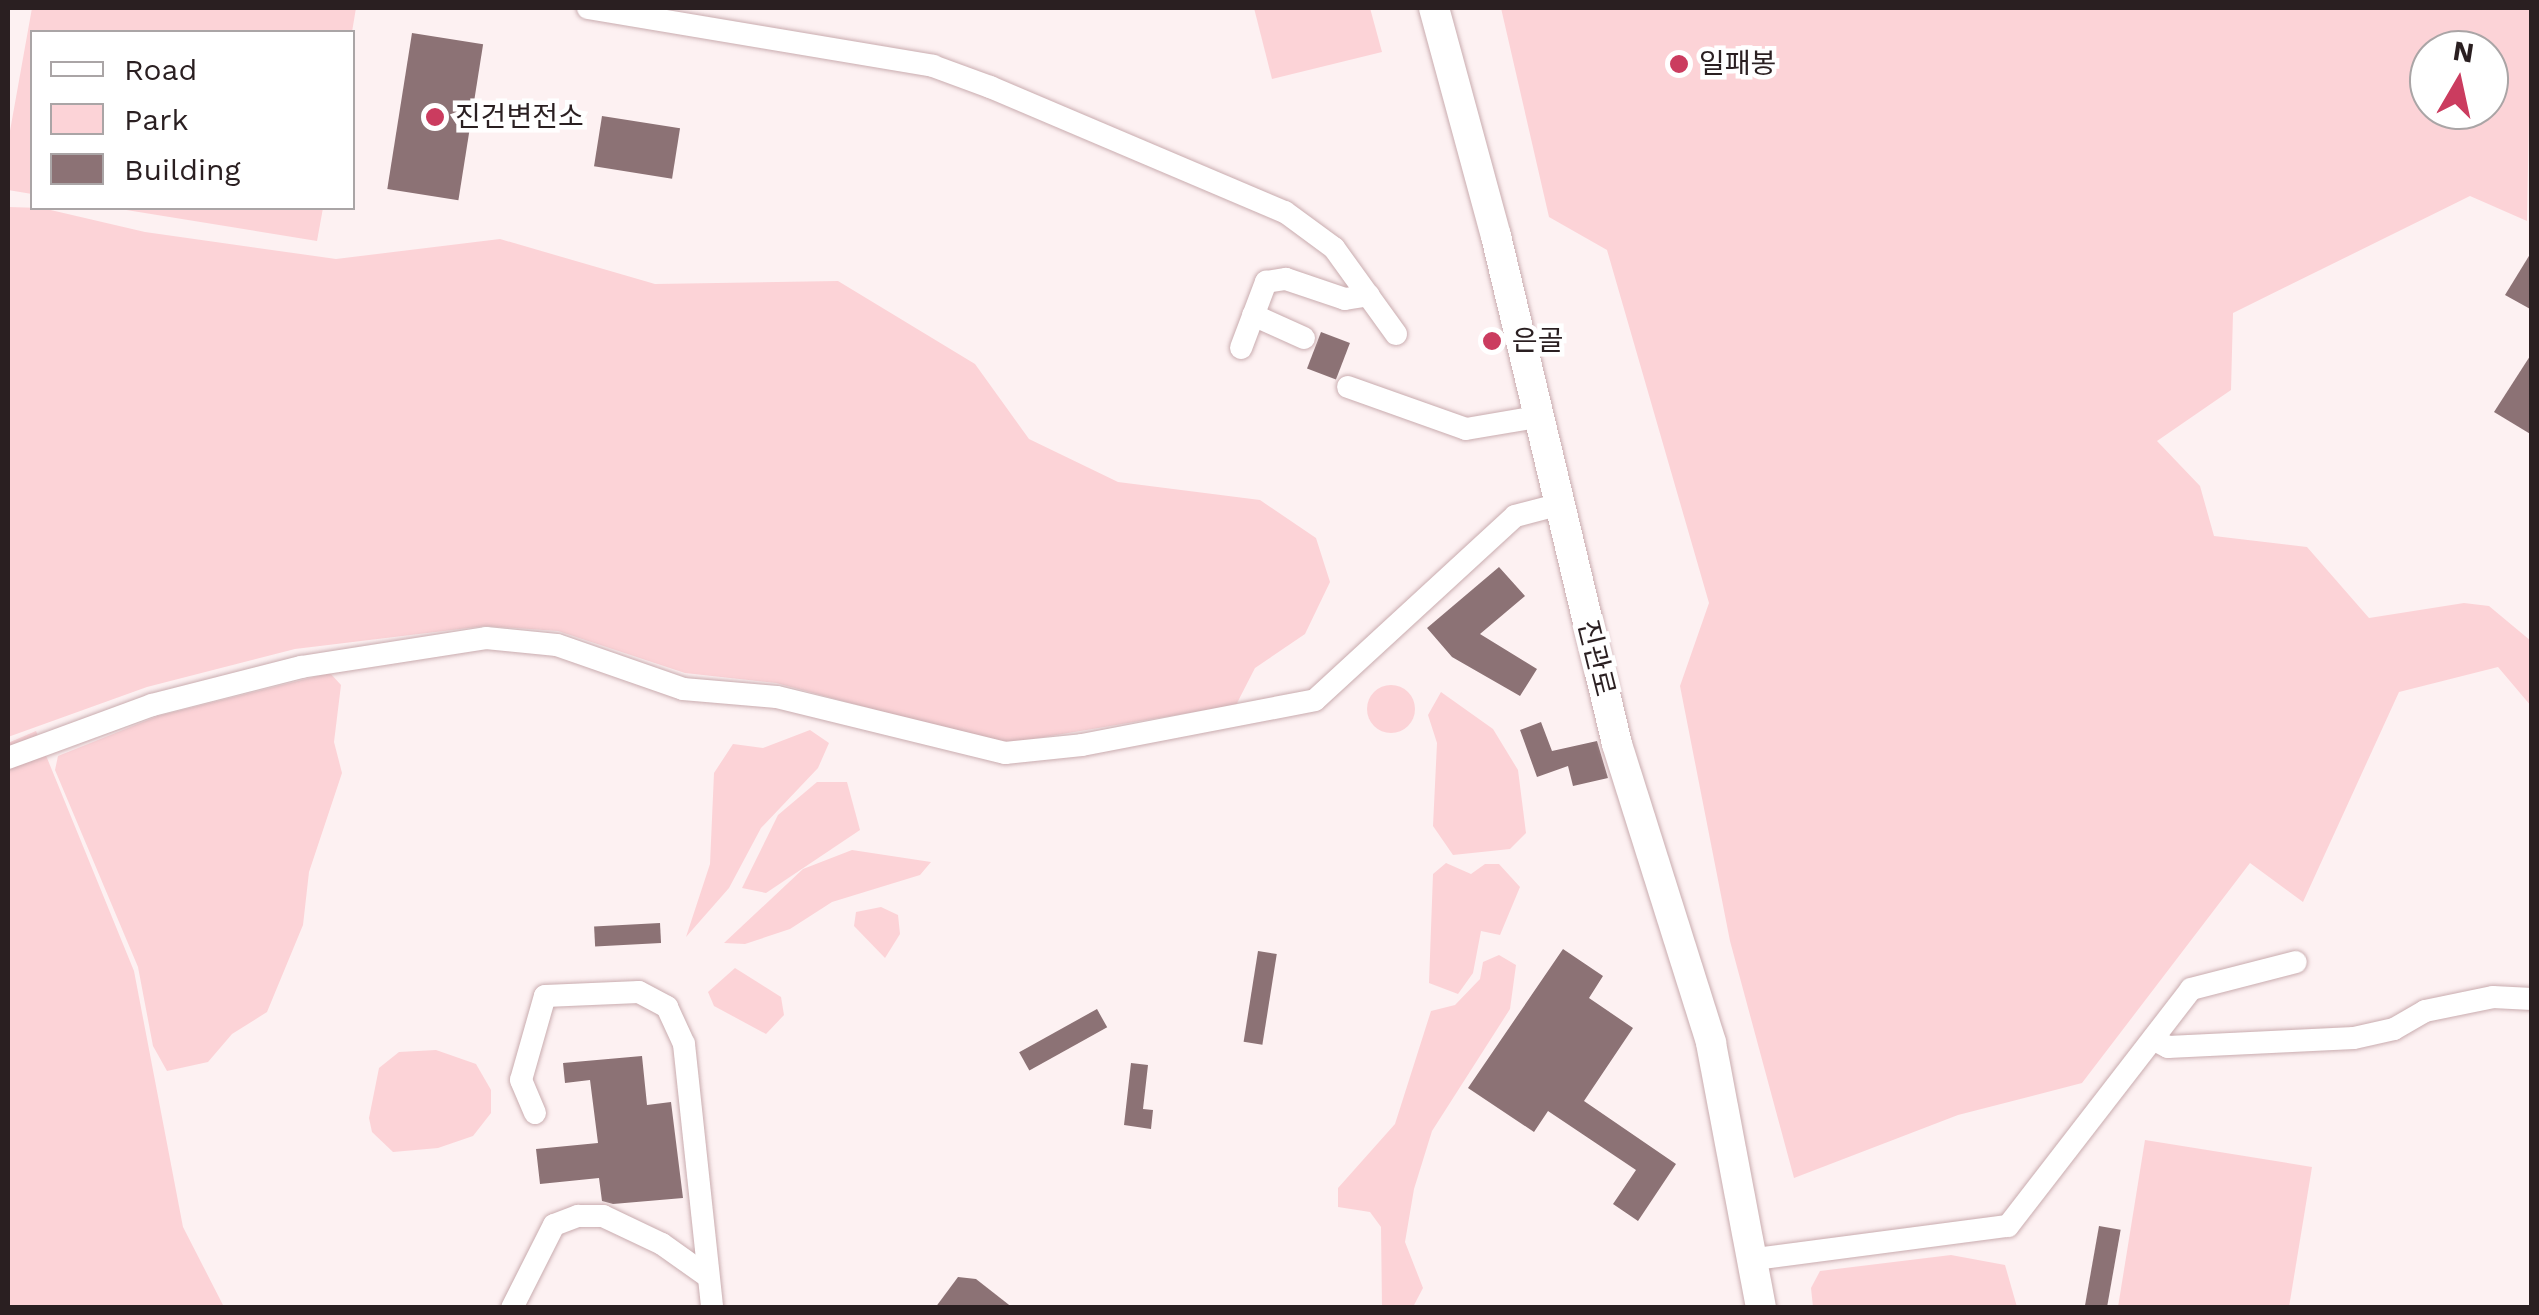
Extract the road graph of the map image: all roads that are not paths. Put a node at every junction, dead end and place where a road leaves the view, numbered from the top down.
1 (588, 8) edge
2 (1434, 8) edge
3 (1368, 295) junction
4 (1253, 316) junction
5 (1396, 334) dead end
6 (1304, 338) dead end
7 (1241, 348) dead end
8 (1348, 387) dead end
9 (1536, 417) junction
10 (1557, 506) junction
11 (8, 758) edge
12 (2296, 962) dead end
13 (2532, 999) edge
14 (2153, 1038) junction
15 (535, 1112) dead end
16 (1756, 1260) junction
17 (707, 1276) junction
18 (512, 1308) edge
19 (712, 1308) edge
20 (1761, 1308) edge

1 - 3 street
2 - 9 main road, 진관로
3 - 4 street
3 - 5 street
4 - 6 street
4 - 7 street
8 - 9 street
9 - 10 main road, 진관로
10 - 11 street
10 - 16 main road, 진관로
12 - 14 street
13 - 14 street
14 - 16 street
15 - 17 street
16 - 20 main road, 진관로
17 - 18 street
17 - 19 street

